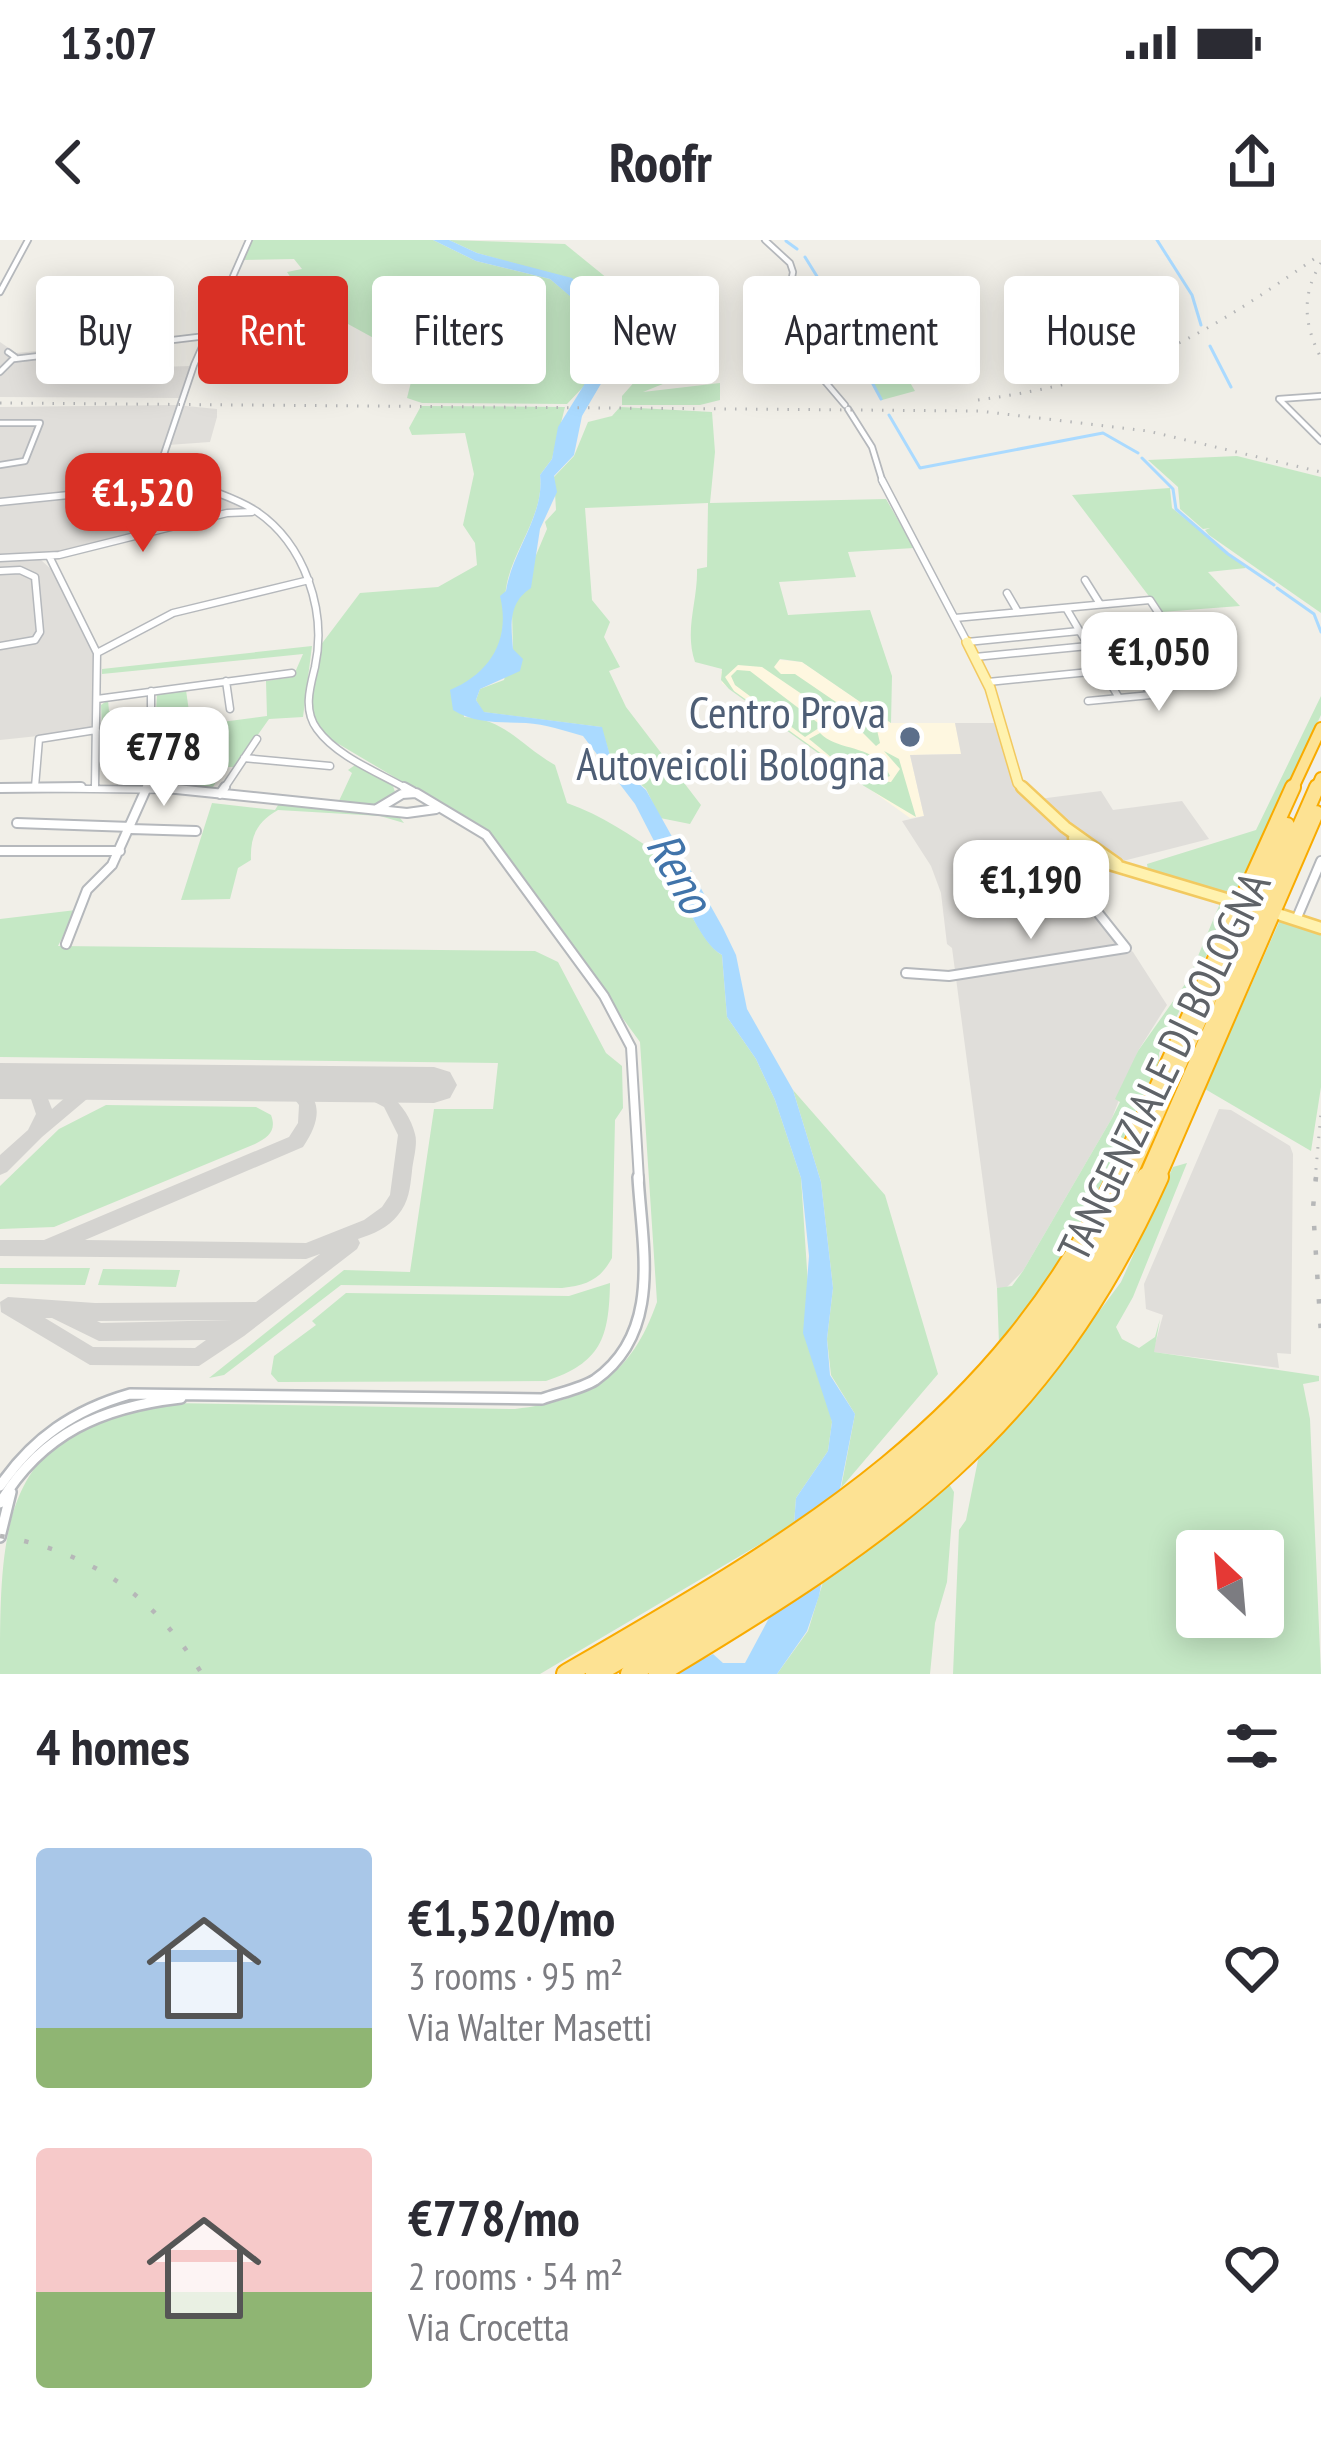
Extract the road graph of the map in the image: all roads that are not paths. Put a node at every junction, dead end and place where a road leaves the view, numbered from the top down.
1 (28, 240) edge
2 (249, 240) edge
3 (765, 240) edge
4 (782, 241) edge
5 (773, 247) junction
6 (233, 276) edge
7 (0, 292) edge
8 (198, 337) edge
9 (4, 356) edge
10 (198, 358) edge
11 (1321, 396) edge
12 (0, 423) edge
13 (1321, 441) edge
14 (0, 465) edge
15 (98, 493) dead end
16 (220, 494) junction
17 (0, 502) edge
18 (233, 503) junction
19 (239, 511) junction
20 (227, 513) junction
21 (264, 518) junction
22 (49, 556) junction
23 (0, 558) edge
24 (296, 561) junction
25 (0, 571) edge
26 (309, 580) junction
27 (1085, 580) dead end
28 (297, 583) junction
29 (314, 592) junction
30 (1006, 593) dead end
31 (1101, 605) junction
32 (1066, 608) junction
33 (1018, 613) junction
34 (955, 618) junction
35 (1079, 631) junction
36 (973, 641) junction
37 (0, 646) edge
38 (1088, 646) junction
39 (98, 652) junction
40 (981, 656) junction
41 (1134, 668) junction
42 (1102, 671) junction
43 (292, 673) dead end
44 (226, 681) junction
45 (988, 682) junction
46 (151, 691) junction
47 (1118, 698) junction
48 (97, 699) junction
49 (1088, 701) dead end
50 (230, 709) dead end
51 (151, 717) dead end
52 (1321, 728) edge
53 (96, 730) junction
54 (257, 739) dead end
55 (1321, 749) edge
56 (244, 758) junction
57 (151, 759) dead end
58 (330, 766) dead end
59 (384, 772) junction
60 (1321, 778) edge
61 (148, 786) junction
62 (34, 787) junction
63 (94, 787) junction
64 (0, 788) edge
65 (416, 793) junction
66 (220, 794) junction
67 (397, 798) junction
68 (425, 800) junction
69 (1321, 801) edge
70 (376, 809) junction
71 (420, 810) junction
72 (443, 810) junction
73 (398, 811) junction
74 (16, 824) dead end
75 (131, 828) junction
76 (196, 831) dead end
77 (0, 851) edge
78 (120, 851) junction
79 (1089, 855) junction
80 (1321, 861) edge
81 (1233, 901) dead end
82 (1281, 916) dead end
83 (1296, 920) junction
84 (1321, 928) edge
85 (66, 944) dead end
86 (906, 973) dead end
87 (1029, 1337) junction
88 (1032, 1378) junction
89 (209, 1396) junction
90 (23, 1468) junction
91 (1, 1485) edge
92 (0, 1503) edge
93 (0, 1537) edge
94 (566, 1674) edge
95 (595, 1674) edge
96 (630, 1674) edge
97 (658, 1674) edge

1 - 7 street
2 - 6 street
3 - 5 street
4 - 5 street
5 - 34 street
8 - 9 street
10 - 16 street
11 - 13 street
12 - 14 street
15 - 17 street
16 - 18 street
16 - 21 street
18 - 19 street
18 - 20 street
19 - 20 street
19 - 21 street
20 - 22 street
21 - 24 street
22 - 23 street
22 - 39 street
24 - 26 street
24 - 28 street
25 - 37 street
26 - 28 street
26 - 29 street
27 - 31 street
28 - 29 street
28 - 39 street
29 - 59 street
30 - 33 street
31 - 32 street
31 - 41 street
32 - 33 street
32 - 35 street
33 - 34 street
34 - 36 street
35 - 36 street
35 - 38 street
36 - 40 main road
38 - 40 street
38 - 42 street
39 - 48 street
40 - 45 main road
41 - 42 street
41 - 47 street
42 - 45 street
42 - 47 street
43 - 44 street
44 - 46 street
44 - 50 street
45 - 79 main road
46 - 48 street
46 - 51 street
47 - 49 street
48 - 53 street
52 - 87 highway, TANGENZIALE DI BOLOGNA
53 - 62 street
53 - 63 street
54 - 56 street
55 - 87 highway
56 - 58 street
56 - 66 street
57 - 61 street
59 - 65 street
59 - 67 street
60 - 88 highway
61 - 63 street
61 - 66 street
61 - 75 street
62 - 63 street
62 - 64 street
65 - 67 street
65 - 68 street
66 - 70 street
67 - 70 street
67 - 73 street
68 - 71 street
68 - 72 street
69 - 88 highway, TANGENZIALE DI BOLOGNA
70 - 73 street
71 - 72 street
71 - 73 street
72 - 89 street
74 - 75 street
75 - 76 street
75 - 78 street
77 - 78 street
78 - 85 street
79 - 81 main road
79 - 86 street
80 - 83 street
82 - 83 main road
83 - 84 main road
87 - 94 highway, TANGENZIALE DI BOLOGNA
87 - 95 highway
88 - 96 highway
88 - 97 highway, TANGENZIALE DI BOLOGNA
89 - 90 street
89 - 91 street
90 - 92 street
90 - 93 street

